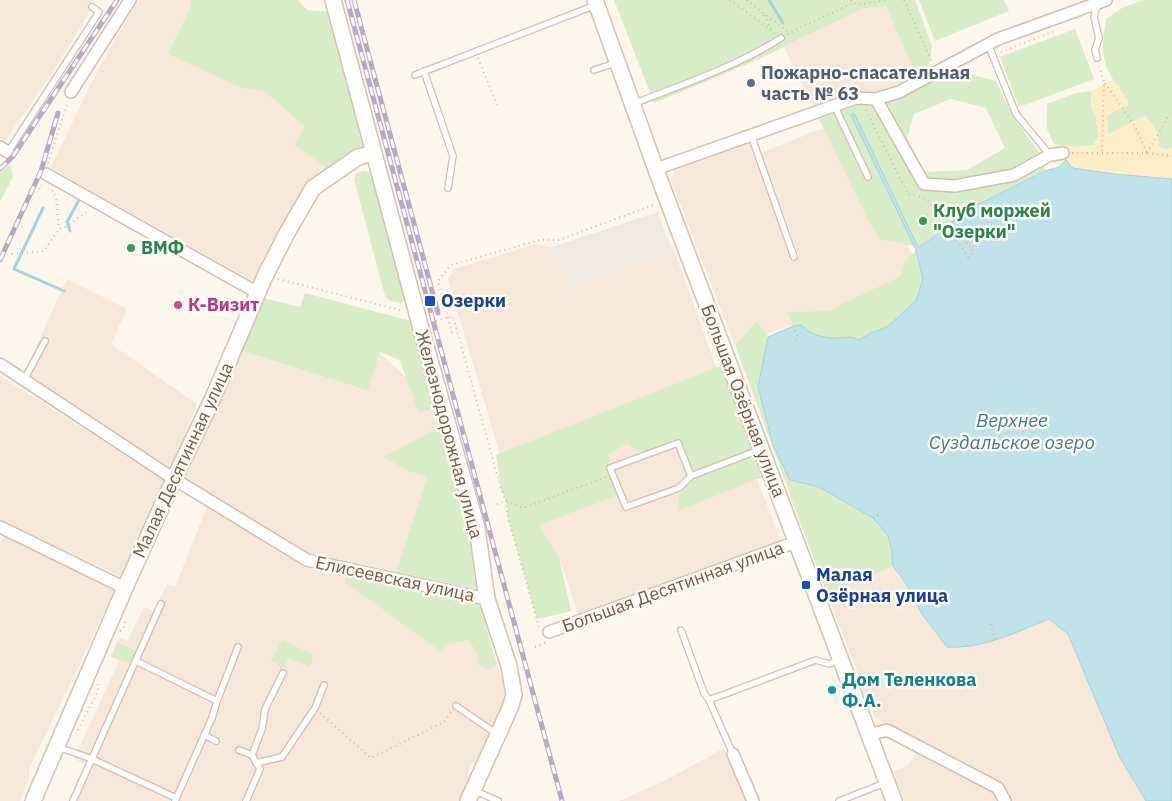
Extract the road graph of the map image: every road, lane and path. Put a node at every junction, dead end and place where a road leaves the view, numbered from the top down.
1 (130, 0) edge
2 (333, 0) edge
3 (730, 0) edge
4 (747, 0) edge
5 (887, 0) edge
6 (904, 0) edge
7 (852, 1) edge
8 (1100, 1) edge
9 (596, 2) edge
10 (92, 8) dead end
11 (764, 14) junction
12 (1061, 28) dead end
13 (772, 31) junction
14 (781, 38) joint
15 (988, 44) junction
16 (475, 51) junction
17 (992, 56) junction
18 (1097, 58) joint
19 (617, 62) junction
20 (594, 70) dead end
21 (424, 71) junction
22 (937, 73) junction
23 (415, 75) dead end
24 (1104, 82) junction
25 (71, 92) joint
26 (856, 98) junction
27 (876, 99) junction
28 (633, 104) junction
29 (497, 105) dead end
30 (834, 105) junction
31 (1172, 110) edge
32 (751, 135) junction
33 (370, 137) junction
34 (4, 150) edge
35 (1102, 152) junction
36 (374, 153) junction
37 (1063, 153) joint
38 (1147, 153) junction
39 (1050, 155) junction
40 (1172, 156) edge
41 (358, 158) junction
42 (656, 169) junction
43 (46, 174) junction
44 (868, 177) dead end
45 (448, 188) dead end
46 (39, 189) dead end
47 (667, 199) junction
48 (99, 204) junction
49 (952, 220) dead end
50 (59, 229) junction
51 (12, 254) dead end
52 (794, 257) dead end
53 (968, 257) junction
54 (963, 261) dead end
55 (266, 276) junction
56 (258, 292) junction
57 (408, 312) dead end
58 (448, 318) junction
59 (428, 323) dead end
60 (793, 326) dead end
61 (452, 333) dead end
62 (45, 341) dead end
63 (793, 341) dead end
64 (0, 364) edge
65 (24, 380) junction
66 (762, 449) junction
67 (613, 475) junction
68 (691, 476) junction
69 (174, 479) junction
70 (506, 501) junction
71 (497, 504) dead end
72 (882, 513) dead end
73 (873, 518) dead end
74 (1, 530) edge
75 (796, 542) junction
76 (125, 588) junction
77 (487, 599) junction
78 (161, 604) dead end
79 (991, 624) dead end
80 (681, 630) dead end
81 (548, 637) junction
82 (995, 640) dead end
83 (238, 647) dead end
84 (535, 647) dead end
85 (841, 660) junction
86 (136, 661) junction
87 (282, 673) dead end
88 (324, 685) dead end
89 (217, 700) junction
90 (709, 700) junction
91 (456, 706) joint
92 (315, 708) junction
93 (204, 735) junction
94 (498, 735) junction
95 (869, 735) junction
96 (216, 741) dead end
97 (56, 746) junction
98 (239, 750) dead end
99 (733, 754) joint
100 (252, 755) junction
101 (92, 759) junction
102 (256, 763) junction
103 (887, 782) junction
104 (471, 796) edge
105 (175, 800) edge
106 (32, 801) edge
107 (73, 801) edge
108 (246, 801) edge
109 (498, 801) edge
110 (753, 801) edge
111 (839, 801) edge
112 (894, 801) edge
113 (1005, 801) edge

1 - 25 street
2 - 33 street, Железнодорожная улица
3 - 13 path
4 - 11 path
5 - 7 path
6 - 22 path
7 - 11 path
8 - 15 street
8 - 18 lane
9 - 16 lane
9 - 19 street, Большая Озёрная улица
10 - 34 lane
11 - 13 path
12 - 17 path
13 - 14 path
14 - 28 lane
15 - 17 lane
15 - 22 street
16 - 21 lane
16 - 29 path
17 - 39 lane
18 - 24 path
19 - 20 lane
19 - 28 street, Большая Озёрная улица
21 - 23 lane
21 - 45 lane
22 - 27 street
24 - 35 path
24 - 38 path
25 - 43 path
26 - 27 street
26 - 30 street
26 - 53 path
27 - 39 street
28 - 42 street, Большая Озёрная улица
30 - 32 street
30 - 44 lane
31 - 38 path
32 - 42 street
32 - 52 lane
33 - 36 street, Железнодорожная улица
33 - 41 street
35 - 37 path
35 - 38 path
36 - 41 street, Малая Десятинная улица
36 - 77 street, Железнодорожная улица
37 - 39 street
38 - 40 path
41 - 55 street, Малая Десятинная улица
42 - 47 street, Большая Озёрная улица
43 - 46 path
43 - 48 street
43 - 50 path
47 - 58 path
47 - 66 street, Большая Озёрная улица
48 - 50 path
48 - 56 street
49 - 53 path
50 - 51 path
53 - 54 path
55 - 56 street, Малая Десятинная улица
55 - 57 path
56 - 69 street, Малая Десятинная улица
58 - 59 path
58 - 61 path
58 - 70 path
60 - 63 path
62 - 65 lane
64 - 65 street, Елисеевская улица
65 - 69 street, Елисеевская улица
66 - 68 lane
66 - 75 street, Большая Озёрная улица
67 - 68 lane
67 - 68 lane
67 - 70 path
69 - 76 street, Малая Десятинная улица
69 - 77 street, Елисеевская улица
70 - 71 path
70 - 81 path
72 - 73 path
74 - 76 street
75 - 81 street, Большая Десятинная улица
75 - 85 street, Большая Озёрная улица
76 - 97 street, Малая Десятинная улица
77 - 94 street, Железнодорожная улица
78 - 86 lane
79 - 82 path
80 - 90 lane
81 - 84 path
83 - 89 lane
85 - 90 lane
85 - 95 street, Большая Озёрная улица
86 - 89 lane
86 - 101 lane
87 - 100 lane
88 - 92 lane
89 - 93 lane
90 - 99 lane
91 - 92 path
91 - 94 lane
92 - 102 lane
93 - 96 lane
93 - 105 lane
94 - 104 street
95 - 103 street, Большая Озёрная улица
95 - 113 street
97 - 101 lane
97 - 106 street, Малая Десятинная улица
98 - 100 lane
99 - 110 street
100 - 102 lane
101 - 105 lane
101 - 107 lane
102 - 108 lane
103 - 111 lane
103 - 112 street, Большая Озёрная улица
104 - 109 lane

